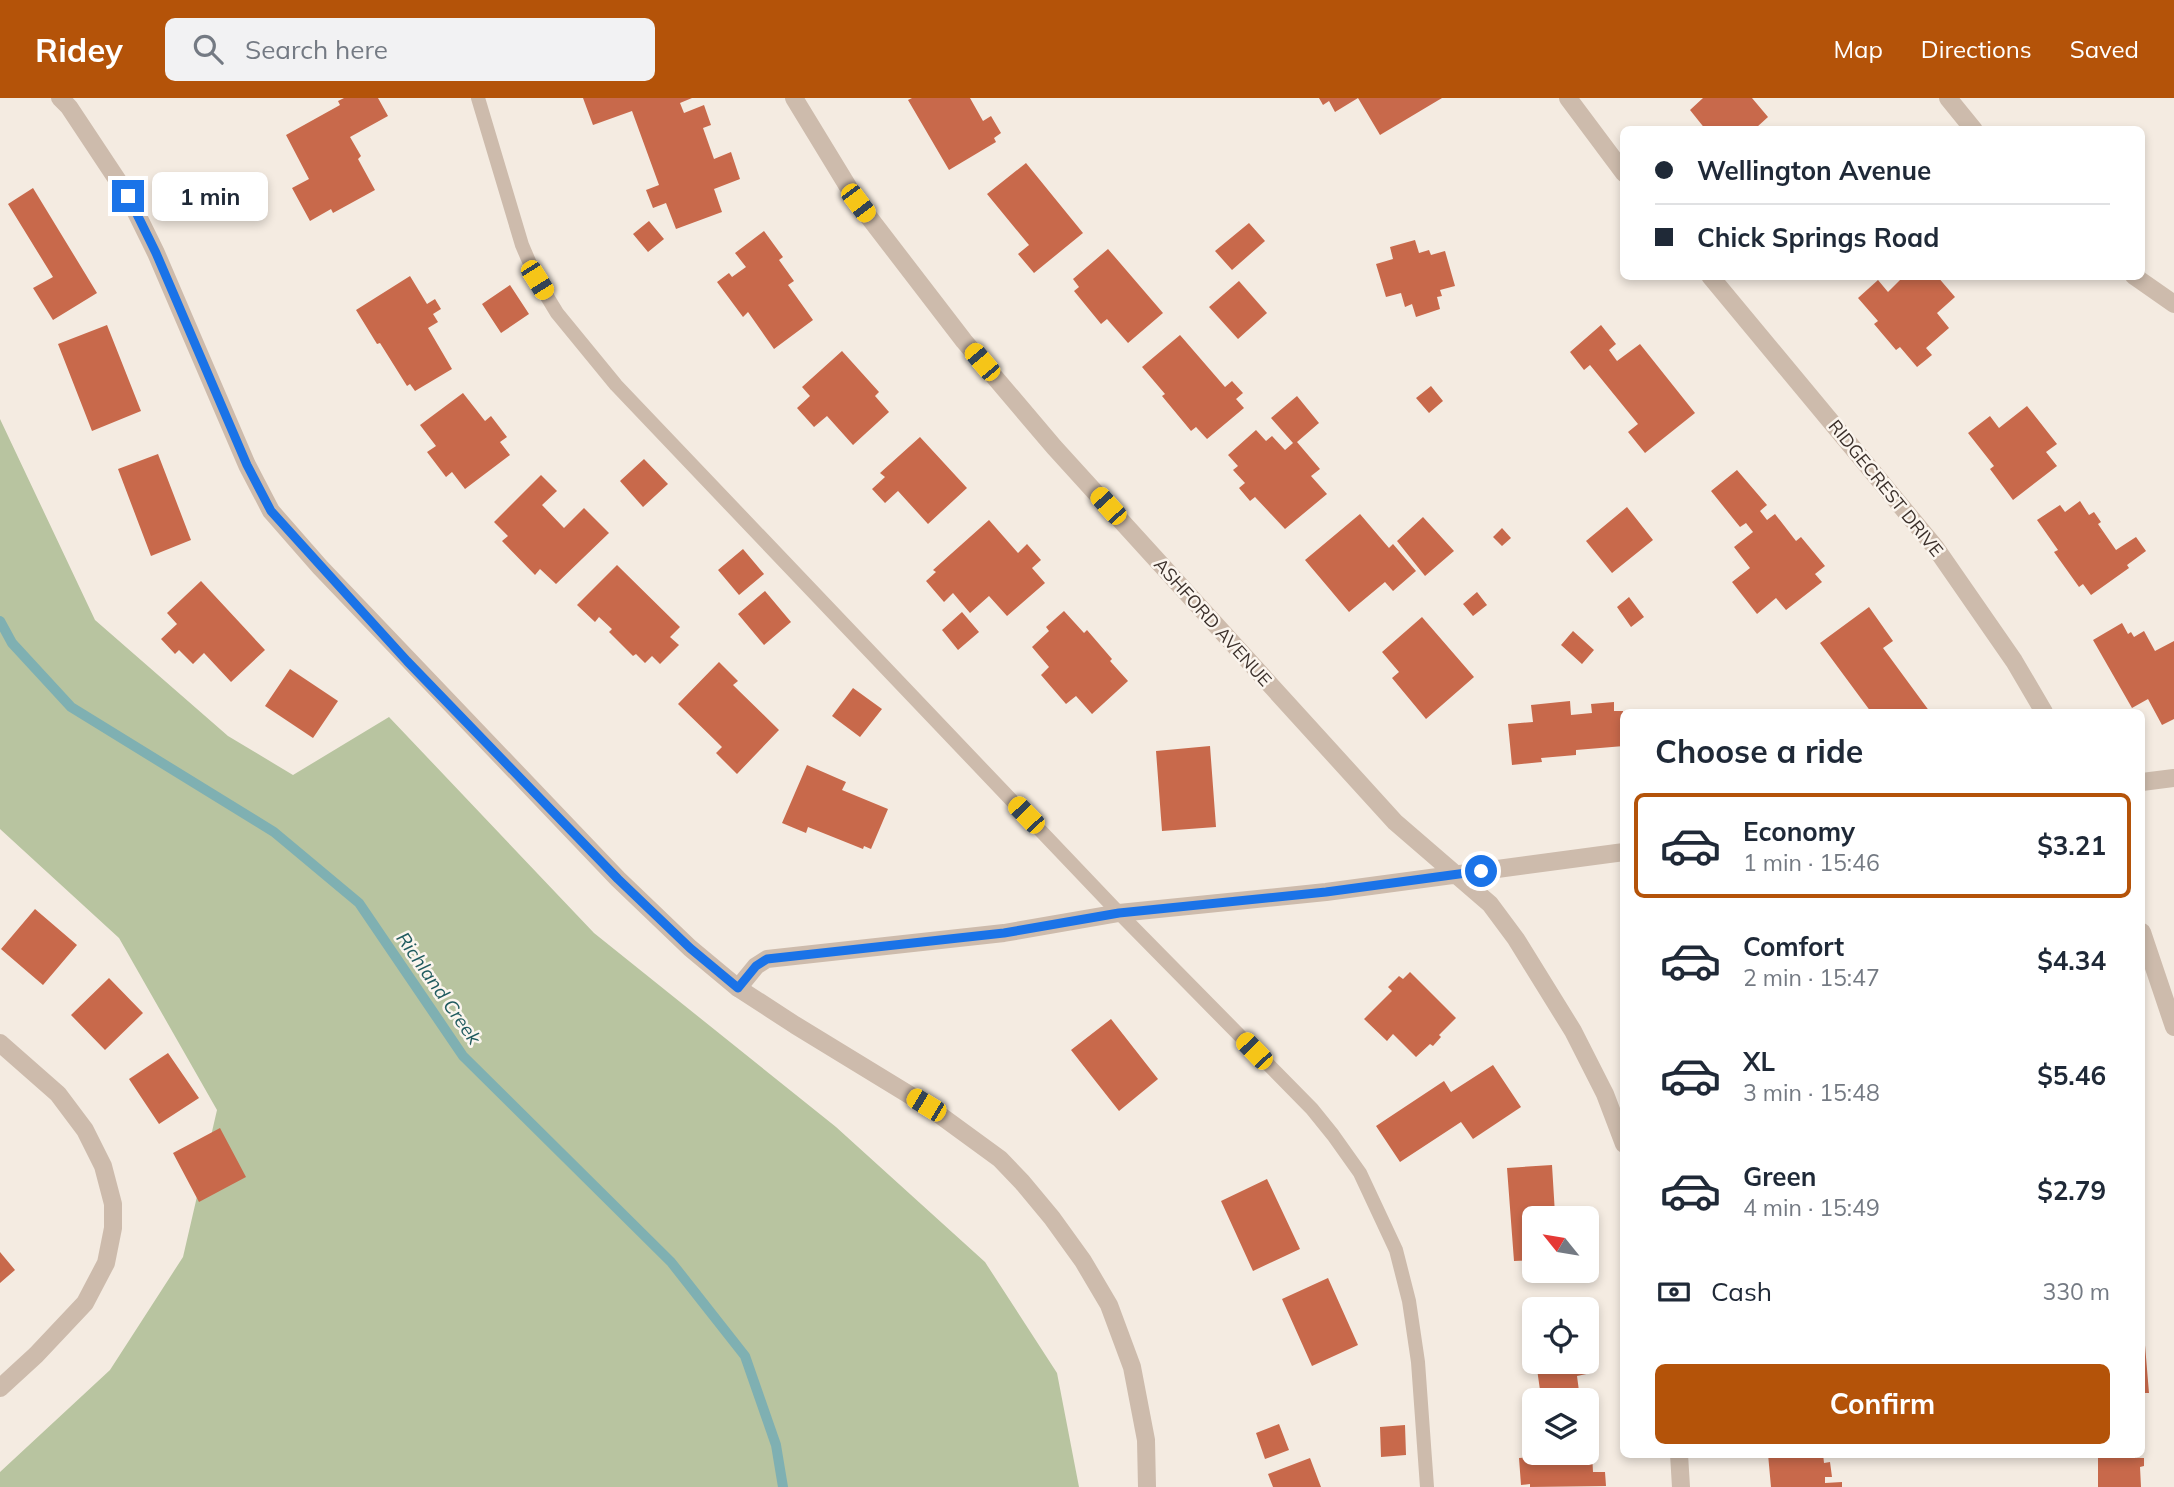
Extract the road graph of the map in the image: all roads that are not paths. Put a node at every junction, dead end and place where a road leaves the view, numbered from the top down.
1 (60, 98) edge
2 (478, 98) edge
3 (794, 98) edge
4 (1568, 98) edge
5 (1948, 98) edge
6 (1971, 126) edge
7 (1620, 168) edge
8 (1713, 280) edge
9 (2140, 280) edge
10 (2174, 304) edge
11 (2042, 709) edge
12 (2174, 778) edge
13 (2145, 782) edge
14 (1620, 853) edge
15 (1457, 874) junction
16 (1119, 913) junction
17 (2145, 941) edge
18 (738, 988) junction
19 (2174, 1027) edge
20 (0, 1043) edge
21 (1620, 1133) edge
22 (0, 1388) edge
23 (1679, 1458) edge
24 (1147, 1487) edge
25 (1427, 1487) edge
26 (1681, 1487) edge

1 - 18 street
2 - 16 lane
3 - 15 street, ASHFORD AVENUE
4 - 7 street
5 - 6 street
8 - 11 street, RIDGECREST DRIVE
9 - 10 street
12 - 13 street
14 - 15 street
15 - 16 street
15 - 21 street, ASHFORD AVENUE
16 - 18 street
16 - 25 lane
17 - 19 street
18 - 24 street
20 - 22 street
23 - 26 street

